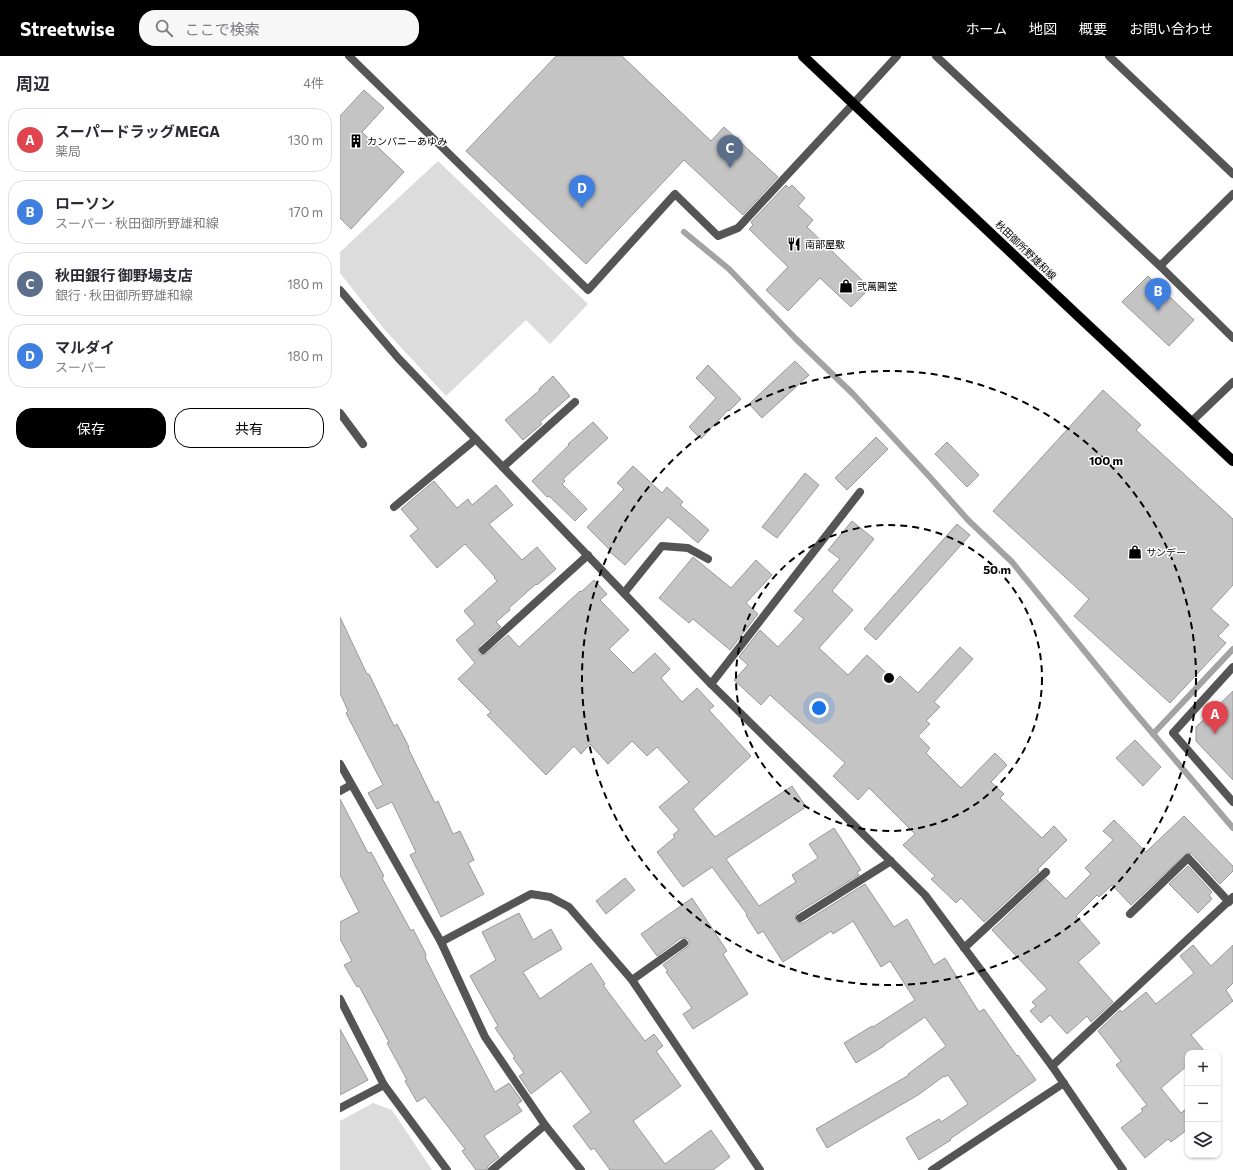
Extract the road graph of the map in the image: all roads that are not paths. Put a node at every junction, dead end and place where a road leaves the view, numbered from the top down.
1 (349, 56) edge
2 (803, 56) edge
3 (897, 56) edge
4 (936, 56) edge
5 (1109, 56) edge
6 (854, 104) junction
7 (1233, 174) edge
8 (1233, 194) edge
9 (1160, 266) junction
10 (340, 290) edge
11 (1233, 338) edge
12 (1233, 382) edge
13 (575, 402) dead end
14 (340, 413) edge
15 (1191, 422) junction
16 (476, 439) junction
17 (363, 444) dead end
18 (1233, 461) edge
19 (503, 467) junction
20 (860, 492) dead end
21 (394, 507) dead end
22 (588, 555) junction
23 (708, 559) dead end
24 (624, 593) junction
25 (483, 650) dead end
26 (1233, 667) edge
27 (711, 684) junction
28 (340, 764) edge
29 (351, 785) junction
30 (340, 791) edge
31 (1233, 802) edge
32 (890, 861) junction
33 (1046, 872) dead end
34 (1231, 900) edge
35 (1130, 914) dead end
36 (800, 918) dead end
37 (441, 942) junction
38 (684, 943) dead end
39 (964, 948) junction
40 (632, 980) junction
41 (340, 999) edge
42 (1052, 1066) junction
43 (1064, 1083) junction
44 (384, 1085) junction
45 (340, 1108) edge
46 (546, 1125) junction
47 (447, 1170) edge
48 (492, 1170) edge
49 (581, 1170) edge
50 (760, 1170) edge
51 (932, 1170) edge
52 (1123, 1170) edge

1 - 6 street
2 - 6 main road, 秋田御所野雄和線
3 - 6 street
4 - 9 street
5 - 7 street
6 - 15 main road, 秋田御所野雄和線
8 - 9 street
9 - 11 street
10 - 16 street
12 - 15 street
13 - 19 street
14 - 17 street
15 - 18 main road, 秋田御所野雄和線
16 - 19 street
16 - 21 street
19 - 22 street
20 - 27 street
22 - 24 street
22 - 25 street
23 - 24 street
24 - 27 street
26 - 31 street
27 - 32 street
28 - 29 street
29 - 30 street
29 - 37 street
32 - 36 street
32 - 39 street
33 - 39 street
34 - 35 street
34 - 42 street
37 - 40 street
37 - 46 street
38 - 40 street
39 - 42 street
40 - 50 street
41 - 44 street
42 - 43 street
43 - 51 street
43 - 52 street
44 - 45 street
44 - 47 street
46 - 48 street
46 - 49 street

